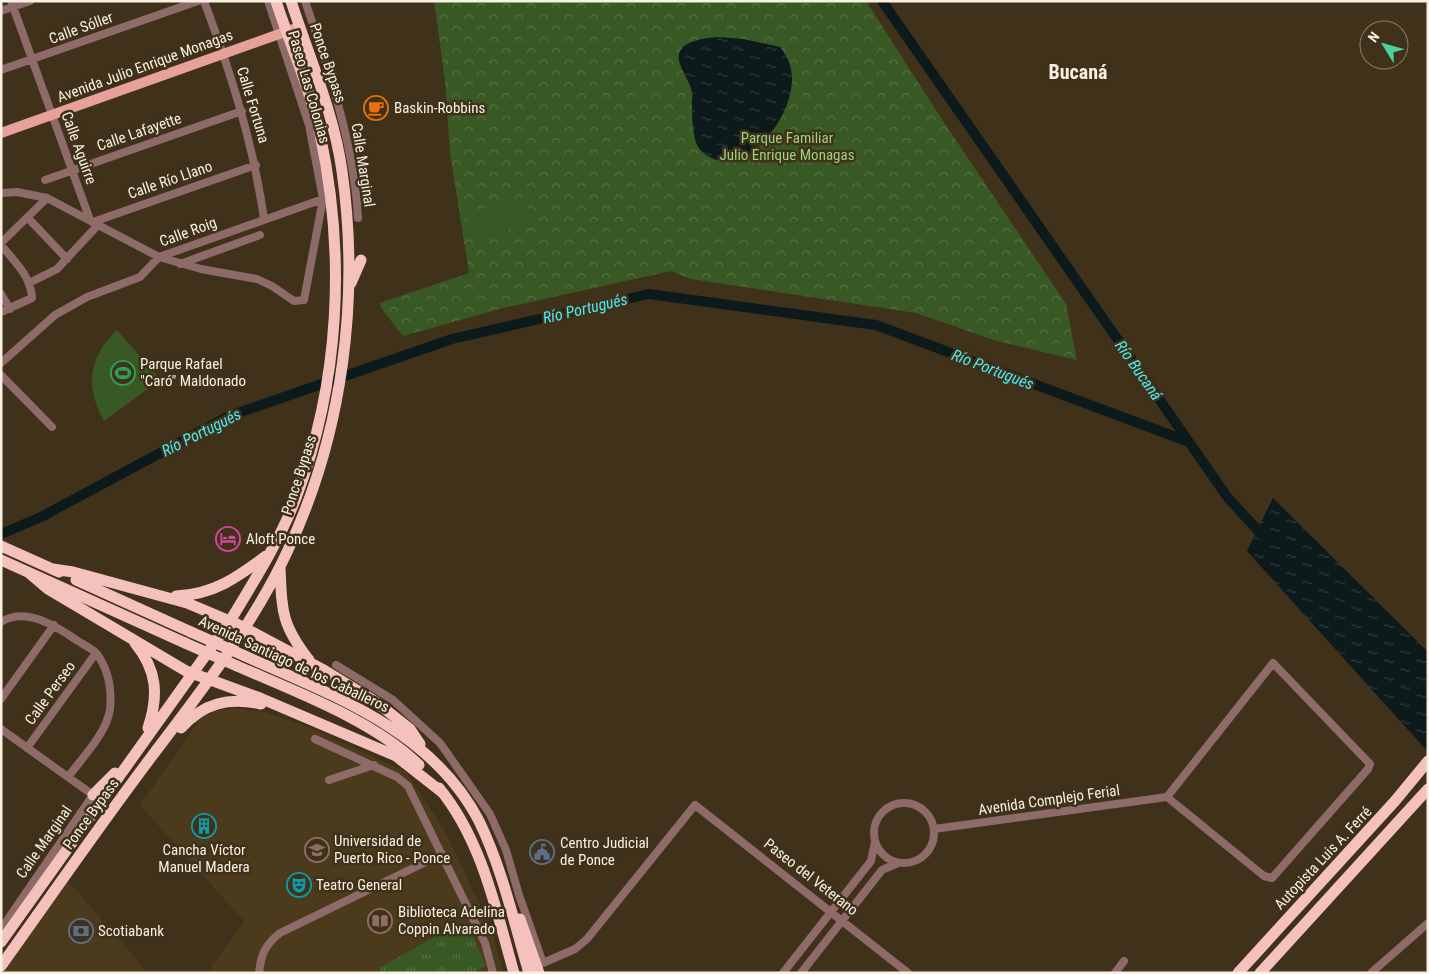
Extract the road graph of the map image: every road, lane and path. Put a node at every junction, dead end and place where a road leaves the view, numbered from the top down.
1 (30, 1) edge
2 (198, 1) edge
3 (204, 1) edge
4 (268, 1) edge
5 (276, 1) edge
6 (291, 1) edge
7 (304, 1) edge
8 (12, 4) edge
9 (1, 11) edge
10 (299, 27) junction
11 (283, 33) junction
12 (223, 54) junction
13 (33, 60) junction
14 (1, 70) edge
15 (242, 111) junction
16 (53, 115) junction
17 (339, 132) junction
18 (1, 133) edge
19 (256, 164) junction
20 (72, 170) junction
21 (45, 180) dead end
22 (1, 193) edge
23 (47, 198) junction
24 (323, 199) junction
25 (28, 218) junction
26 (358, 218) dead end
27 (264, 219) junction
28 (93, 222) junction
29 (260, 235) dead end
30 (1, 244) edge
31 (159, 257) junction
32 (67, 259) junction
33 (361, 260) dead end
34 (180, 264) junction
35 (29, 284) junction
36 (348, 289) junction
37 (1, 294) edge
38 (10, 309) junction
39 (1, 312) edge
40 (1, 363) edge
41 (1, 375) edge
42 (52, 427) dead end
43 (1, 546) edge
44 (270, 553) junction
45 (1, 560) edge
46 (280, 567) junction
47 (70, 574) junction
48 (51, 586) junction
49 (156, 595) junction
50 (230, 621) junction
51 (1, 622) edge
52 (54, 625) junction
53 (243, 628) junction
54 (131, 637) junction
55 (96, 653) junction
56 (312, 664) junction
57 (336, 665) dead end
58 (192, 673) junction
59 (208, 679) junction
60 (1, 699) edge
61 (292, 712) junction
62 (1, 729) edge
63 (314, 739) dead end
64 (144, 740) junction
65 (27, 748) junction
66 (156, 751) junction
67 (427, 754) junction
68 (1428, 761) edge
69 (128, 763) junction
70 (374, 765) junction
71 (68, 777) junction
72 (329, 780) dead end
73 (1428, 789) edge
74 (443, 793) junction
75 (93, 795) junction
76 (1166, 797) junction
77 (934, 830) junction
78 (875, 840) junction
79 (442, 854) junction
80 (898, 863) junction
81 (508, 901) junction
82 (832, 911) junction
83 (843, 920) junction
84 (1428, 923) edge
85 (1, 929) edge
86 (1, 942) edge
87 (1124, 962) dead end
88 (1, 966) edge
89 (541, 968) edge
90 (259, 973) edge
91 (493, 973) edge
92 (514, 973) edge
93 (529, 973) edge
94 (783, 973) edge
95 (801, 973) edge
96 (908, 973) edge
97 (1115, 973) edge
98 (1238, 973) edge
99 (1260, 973) edge
100 (1371, 973) edge

1 - 8 street
2 - 13 street, Calle Sóller
3 - 12 street, Calle Fortuna
4 - 11 street, Paseo Las Colonias
5 - 11 highway, Ponce Bypass
6 - 10 highway, Ponce Bypass
7 - 17 street, Calle Marginal
8 - 9 street
8 - 13 street, Calle Aguirre
10 - 11 main road, Avenida Julio Enrique Monagas
10 - 17 highway, Ponce Bypass
11 - 12 main road, Avenida Julio Enrique Monagas
11 - 24 street, Paseo Las Colonias
11 - 44 highway, Ponce Bypass
12 - 15 street, Calle Fortuna
12 - 16 main road, Avenida Julio Enrique Monagas
13 - 14 street, Calle Sóller
13 - 16 street, Calle Aguirre
15 - 19 street, Calle Fortuna
15 - 20 street, Calle Lafayette
16 - 18 main road, Avenida Julio Enrique Monagas
16 - 20 street, Calle Aguirre
17 - 26 street, Calle Marginal
17 - 36 highway, Ponce Bypass
19 - 27 street, Calle Fortuna
19 - 28 street, Calle Río Llano
20 - 21 street, Calle Lafayette
20 - 28 street, Calle Aguirre
22 - 23 street
23 - 25 street
23 - 28 street
24 - 27 street, Calle Roig
24 - 34 street, Paseo Las Colonias
25 - 30 street
25 - 32 street
27 - 31 street, Calle Roig
28 - 31 street
28 - 32 street
29 - 34 street
30 - 35 street
31 - 34 street
31 - 40 street, Calle Roig
32 - 35 street
33 - 36 highway
35 - 38 street
36 - 46 highway, Ponce Bypass
37 - 38 street
38 - 39 street
41 - 42 street
43 - 47 highway
44 - 49 highway
44 - 50 highway, Ponce Bypass
45 - 48 highway
46 - 53 highway, Ponce Bypass
46 - 56 highway
47 - 49 highway
47 - 67 highway, Avenida Santiago de los Caballeros, bridge
48 - 54 highway
48 - 74 highway, Avenida Santiago de los Caballeros, bridge
49 - 50 highway
50 - 53 highway
50 - 58 highway, Ponce Bypass
51 - 52 street
52 - 55 street
52 - 60 street
53 - 56 highway
53 - 59 highway, Ponce Bypass
54 - 58 highway
54 - 64 highway
55 - 65 street, Calle Perseo
55 - 71 street
56 - 67 highway
57 - 89 street
58 - 59 highway
58 - 64 highway, Ponce Bypass
59 - 61 highway
59 - 66 highway, Ponce Bypass
61 - 66 highway
61 - 74 highway
62 - 65 street
63 - 70 street
64 - 69 highway, Ponce Bypass
65 - 71 street
66 - 88 highway, Ponce Bypass
67 - 81 highway, Avenida Santiago de los Caballeros
68 - 98 highway, Autopista Luis A. Ferré
69 - 75 highway
69 - 86 highway, Ponce Bypass
70 - 72 street
70 - 79 street
71 - 75 street
73 - 99 highway, Autopista Luis A. Ferré
74 - 92 highway, Avenida Santiago de los Caballeros
75 - 85 street, Calle Marginal
76 - 76 street
76 - 77 street, Avenida Complejo Ferial
77 - 78 street
77 - 80 street
78 - 80 street
78 - 82 street
79 - 90 street
79 - 91 street
80 - 83 street
81 - 89 highway
81 - 93 highway, Avenida Santiago de los Caballeros
82 - 83 street, Paseo del Veterano
82 - 89 street, Paseo del Veterano
82 - 94 street
83 - 95 street
83 - 96 street, Paseo del Veterano
84 - 100 street
87 - 97 street

